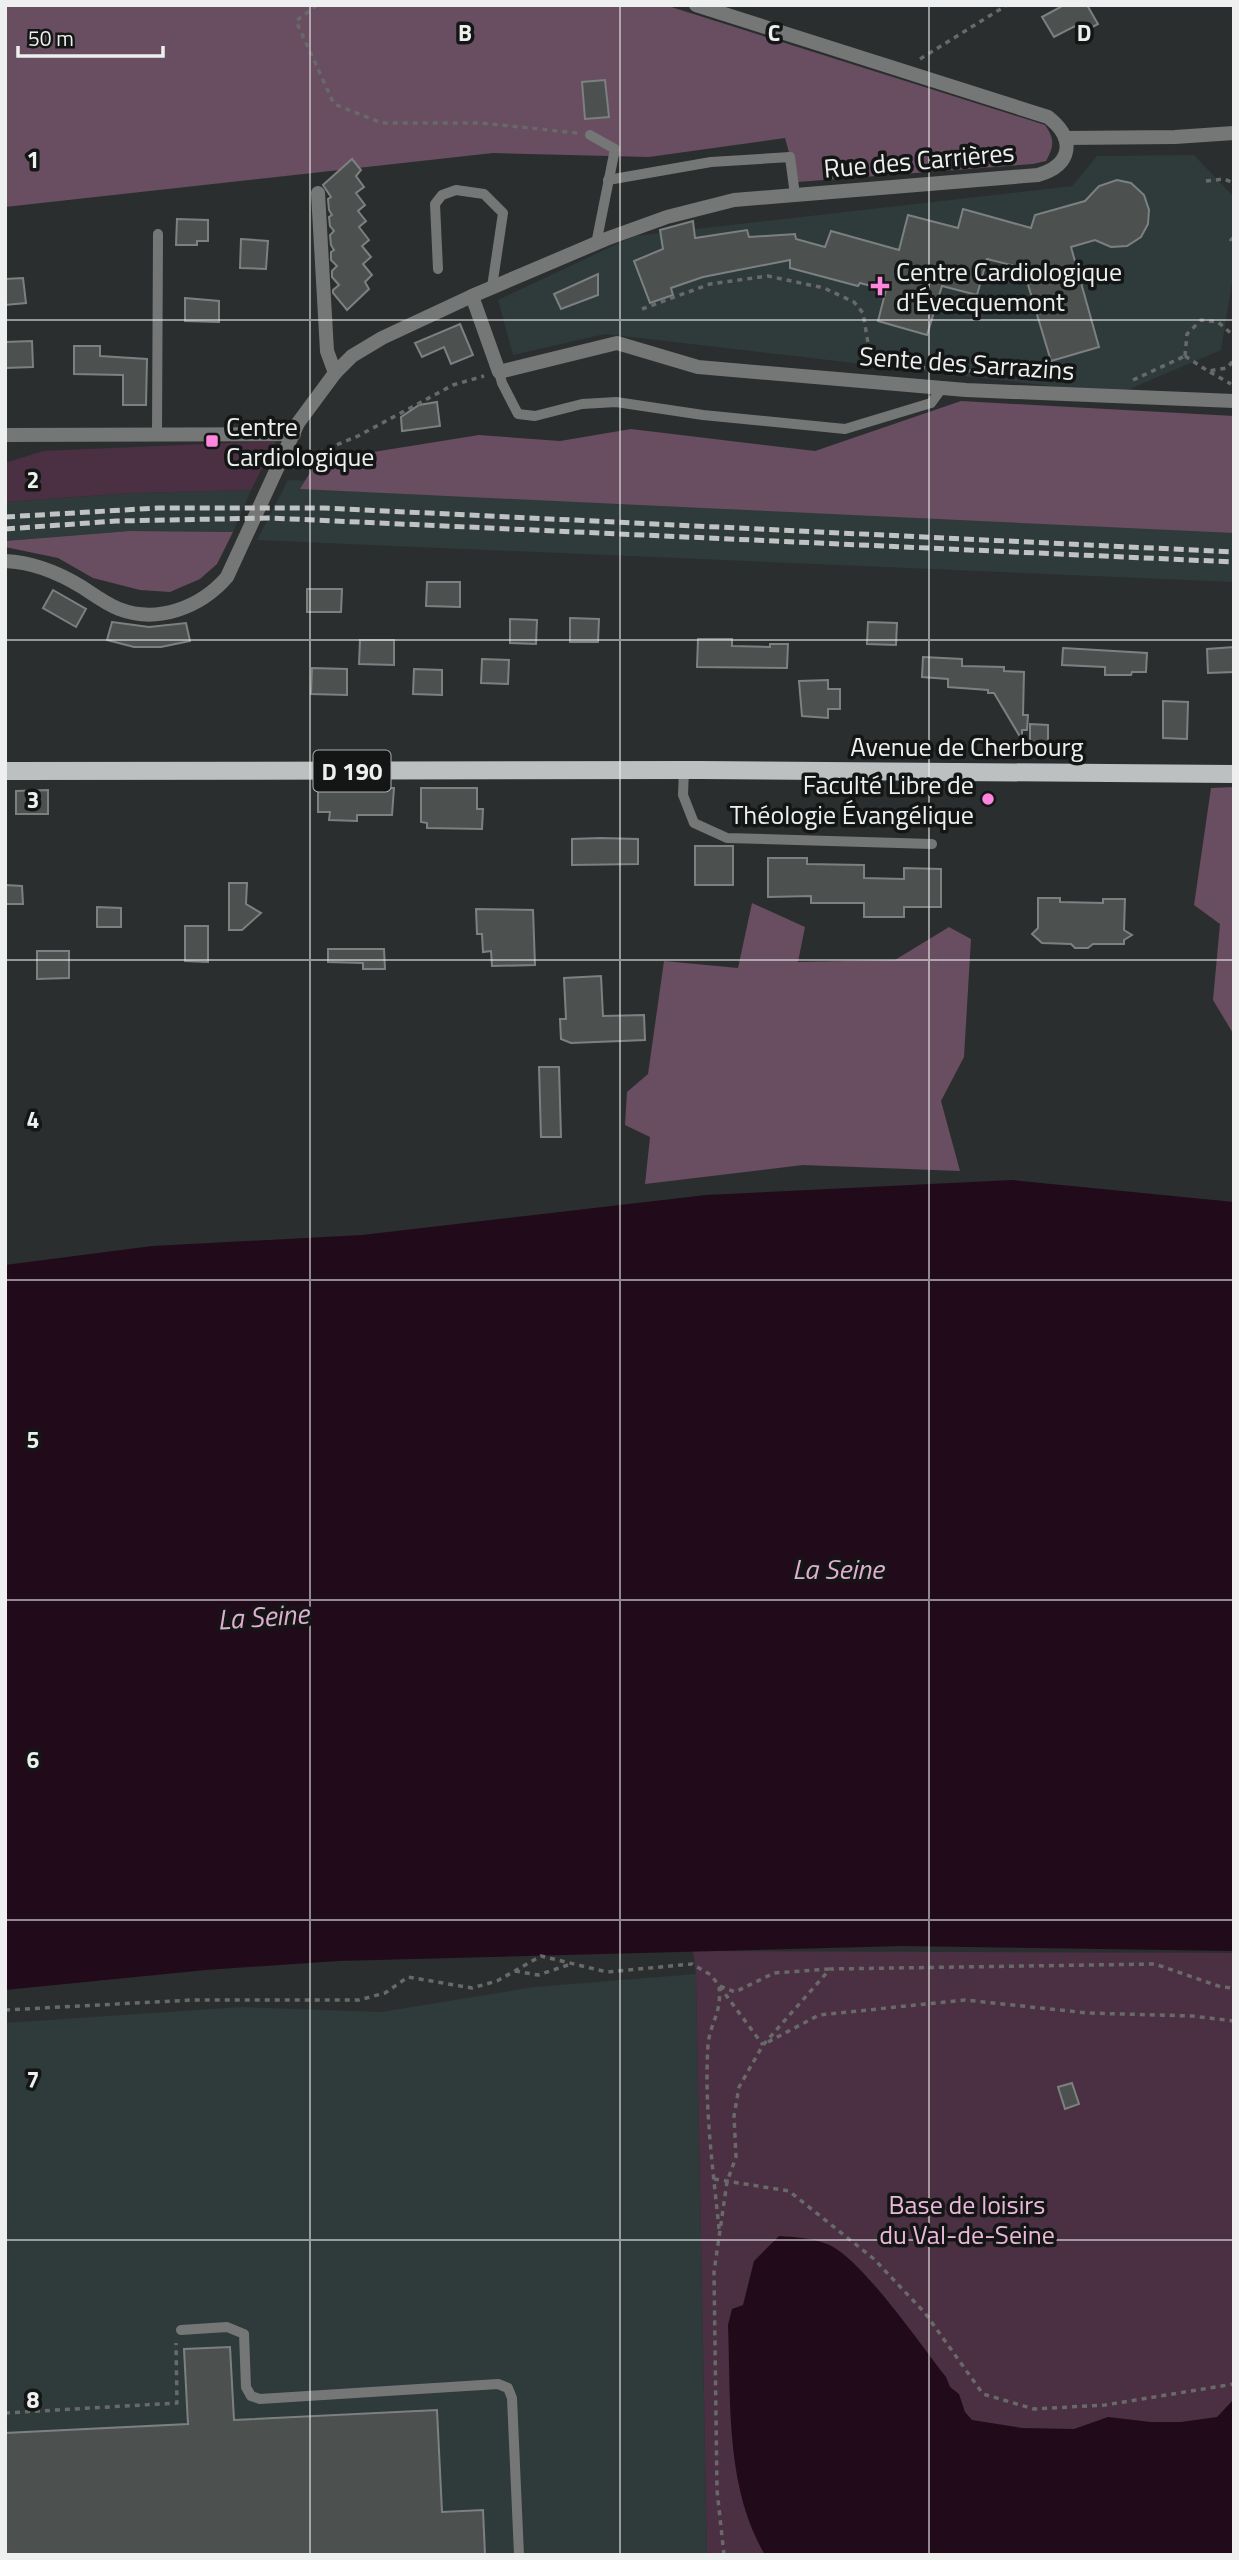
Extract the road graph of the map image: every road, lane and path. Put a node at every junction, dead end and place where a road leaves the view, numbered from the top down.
1 (317, 5) edge
2 (696, 5) edge
3 (1007, 5) edge
4 (902, 70) junction
5 (1234, 133) edge
6 (590, 135) joint
7 (1065, 138) junction
8 (608, 180) junction
9 (1206, 181) dead end
10 (1234, 183) edge
11 (318, 193) dead end
12 (795, 195) junction
13 (158, 234) dead end
14 (1234, 237) edge
15 (1234, 243) edge
16 (596, 244) junction
17 (438, 269) dead end
18 (492, 287) junction
19 (472, 296) junction
20 (642, 309) dead end
21 (1234, 335) edge
22 (1185, 356) junction
23 (1234, 360) edge
24 (953, 370) dead end
25 (1208, 371) junction
26 (499, 372) junction
27 (335, 373) junction
28 (1120, 379) dead end
29 (1234, 386) edge
30 (942, 388) junction
31 (1234, 401) edge
32 (157, 433) junction
33 (294, 434) junction
34 (5, 435) edge
35 (279, 469) junction
36 (5, 561) edge
37 (692, 770) junction
38 (5, 771) edge
39 (1234, 774) edge
40 (932, 844) dead end
41 (570, 1964) junction
42 (830, 1969) junction
43 (513, 1970) junction
44 (719, 1985) junction
45 (1234, 1988) edge
46 (5, 2010) edge
47 (1234, 2021) edge
48 (763, 2045) junction
49 (714, 2179) junction
50 (727, 2182) junction
51 (719, 2236) junction
52 (178, 2335) joint
53 (1234, 2384) edge
54 (5, 2413) edge
55 (519, 2555) edge
56 (724, 2555) edge

1 - 6 path
2 - 4 street, Rue des Carrières
3 - 4 path
4 - 7 street, Rue des Carrières
5 - 7 street
6 - 8 lane
7 - 12 street, Rue des Carrières
8 - 12 lane
8 - 16 lane
9 - 10 path
11 - 27 street
12 - 16 street, Rue des Carrières
13 - 32 lane
14 - 15 path
16 - 18 street, Rue des Carrières
17 - 18 lane
18 - 19 street, Rue des Carrières
19 - 26 street
19 - 27 street, Rue des Carrières
20 - 24 path
21 - 22 path
22 - 25 path
22 - 28 path
23 - 25 path
25 - 29 path
26 - 30 street, Sente des Sarrazins
26 - 30 lane
26 - 35 path
27 - 33 street, Rue des Carrières
30 - 31 street, Sente des Sarrazins
32 - 33 street
32 - 34 street
33 - 35 street, Rue des Carrières
35 - 36 street, Rue des Carrières
37 - 38 main road, D 190
37 - 39 main road, Avenue de Cherbourg / D 190
37 - 40 lane
41 - 43 path
41 - 43 path
41 - 44 path
42 - 44 path
42 - 45 path
42 - 48 path
43 - 46 path
44 - 48 path
44 - 49 path
47 - 48 path
48 - 50 path
49 - 50 path
49 - 51 path
50 - 51 path
50 - 53 path
51 - 56 path
52 - 54 path
52 - 55 lane

